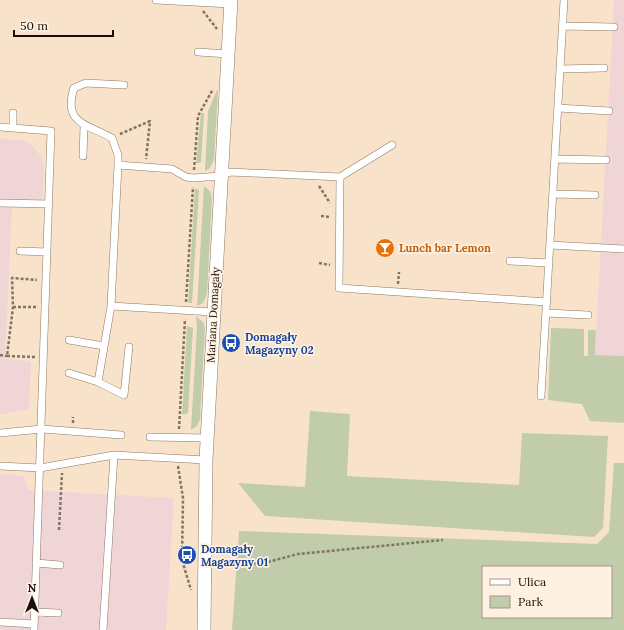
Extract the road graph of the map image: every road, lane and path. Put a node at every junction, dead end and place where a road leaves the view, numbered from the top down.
1 (156, 0) edge
2 (564, 0) edge
3 (231, 2) edge
4 (203, 8) dead end
5 (211, 21) dead end
6 (563, 26) junction
7 (614, 27) dead end
8 (198, 52) dead end
9 (228, 54) junction
10 (604, 68) dead end
11 (560, 69) junction
12 (124, 85) dead end
13 (206, 103) dead end
14 (558, 108) junction
15 (609, 111) dead end
16 (13, 113) dead end
17 (84, 126) junction
18 (0, 127) edge
19 (12, 128) junction
20 (112, 138) junction
21 (392, 145) dead end
22 (83, 156) dead end
23 (555, 159) junction
24 (606, 160) dead end
25 (118, 165) junction
26 (146, 167) junction
27 (194, 172) dead end
28 (312, 175) junction
29 (221, 176) junction
30 (340, 177) junction
31 (193, 184) dead end
32 (553, 194) junction
33 (595, 195) dead end
34 (0, 203) edge
35 (49, 204) junction
36 (321, 216) dead end
37 (340, 217) junction
38 (550, 245) junction
39 (624, 249) edge
40 (20, 251) dead end
41 (47, 252) junction
42 (510, 262) dead end
43 (549, 263) junction
44 (46, 281) junction
45 (547, 302) junction
46 (111, 306) junction
47 (13, 307) junction
48 (45, 307) junction
49 (186, 307) dead end
50 (213, 312) junction
51 (546, 313) junction
52 (185, 314) dead end
53 (588, 315) dead end
54 (69, 340) dead end
55 (104, 346) junction
56 (130, 347) dead end
57 (0, 355) edge
58 (7, 356) junction
59 (44, 358) junction
60 (69, 373) dead end
61 (98, 382) junction
62 (541, 396) dead end
63 (42, 429) junction
64 (179, 431) dead end
65 (0, 434) edge
66 (121, 435) dead end
67 (150, 437) dead end
68 (207, 438) junction
69 (114, 455) junction
70 (206, 460) junction
71 (62, 464) junction
72 (178, 465) dead end
73 (0, 466) edge
74 (40, 468) junction
75 (59, 530) dead end
76 (443, 540) dead end
77 (36, 564) junction
78 (60, 565) dead end
79 (204, 566) junction
80 (189, 583) dead end
81 (34, 612) junction
82 (58, 613) dead end
83 (0, 622) edge
84 (34, 627) edge
85 (103, 630) edge
86 (204, 630) edge

1 - 3 lane
2 - 6 lane
3 - 9 street, Mariana Domagały
4 - 5 path
6 - 7 lane
6 - 11 lane
8 - 9 lane
9 - 29 street, Mariana Domagały
10 - 11 lane
11 - 14 lane
12 - 17 lane
13 - 27 path
14 - 15 lane
14 - 23 lane
16 - 19 lane
17 - 20 lane
17 - 22 lane
18 - 19 lane
19 - 35 lane
20 - 25 lane
20 - 26 path
21 - 30 lane
23 - 24 lane
23 - 32 lane
25 - 26 lane
25 - 46 lane
26 - 29 lane
28 - 29 lane
28 - 30 lane
28 - 37 path
29 - 50 street, Mariana Domagały
30 - 37 lane
31 - 49 path
32 - 33 lane
32 - 38 lane
34 - 35 lane
35 - 41 lane
36 - 37 path
37 - 45 lane
38 - 39 lane
38 - 43 lane
40 - 41 lane
41 - 44 lane
42 - 43 lane
43 - 45 lane
44 - 47 path
44 - 48 lane
45 - 51 lane
46 - 50 lane
46 - 55 lane
47 - 48 path
47 - 58 path
48 - 59 lane
50 - 68 street, Mariana Domagały
51 - 53 lane
51 - 62 lane
52 - 64 path
54 - 55 lane
55 - 61 lane
56 - 61 lane
57 - 58 path
58 - 59 path
59 - 63 lane
60 - 61 lane
63 - 65 lane
63 - 66 lane
63 - 74 lane
67 - 68 lane
68 - 70 street, Mariana Domagały
69 - 70 lane
69 - 71 lane
69 - 85 lane
70 - 79 street, Mariana Domagały
71 - 74 lane
71 - 75 path
72 - 80 path
73 - 74 lane
74 - 77 lane
76 - 79 path
77 - 78 lane
77 - 81 lane
79 - 86 street, Mariana Domagały
81 - 82 lane
81 - 84 lane
83 - 84 lane

